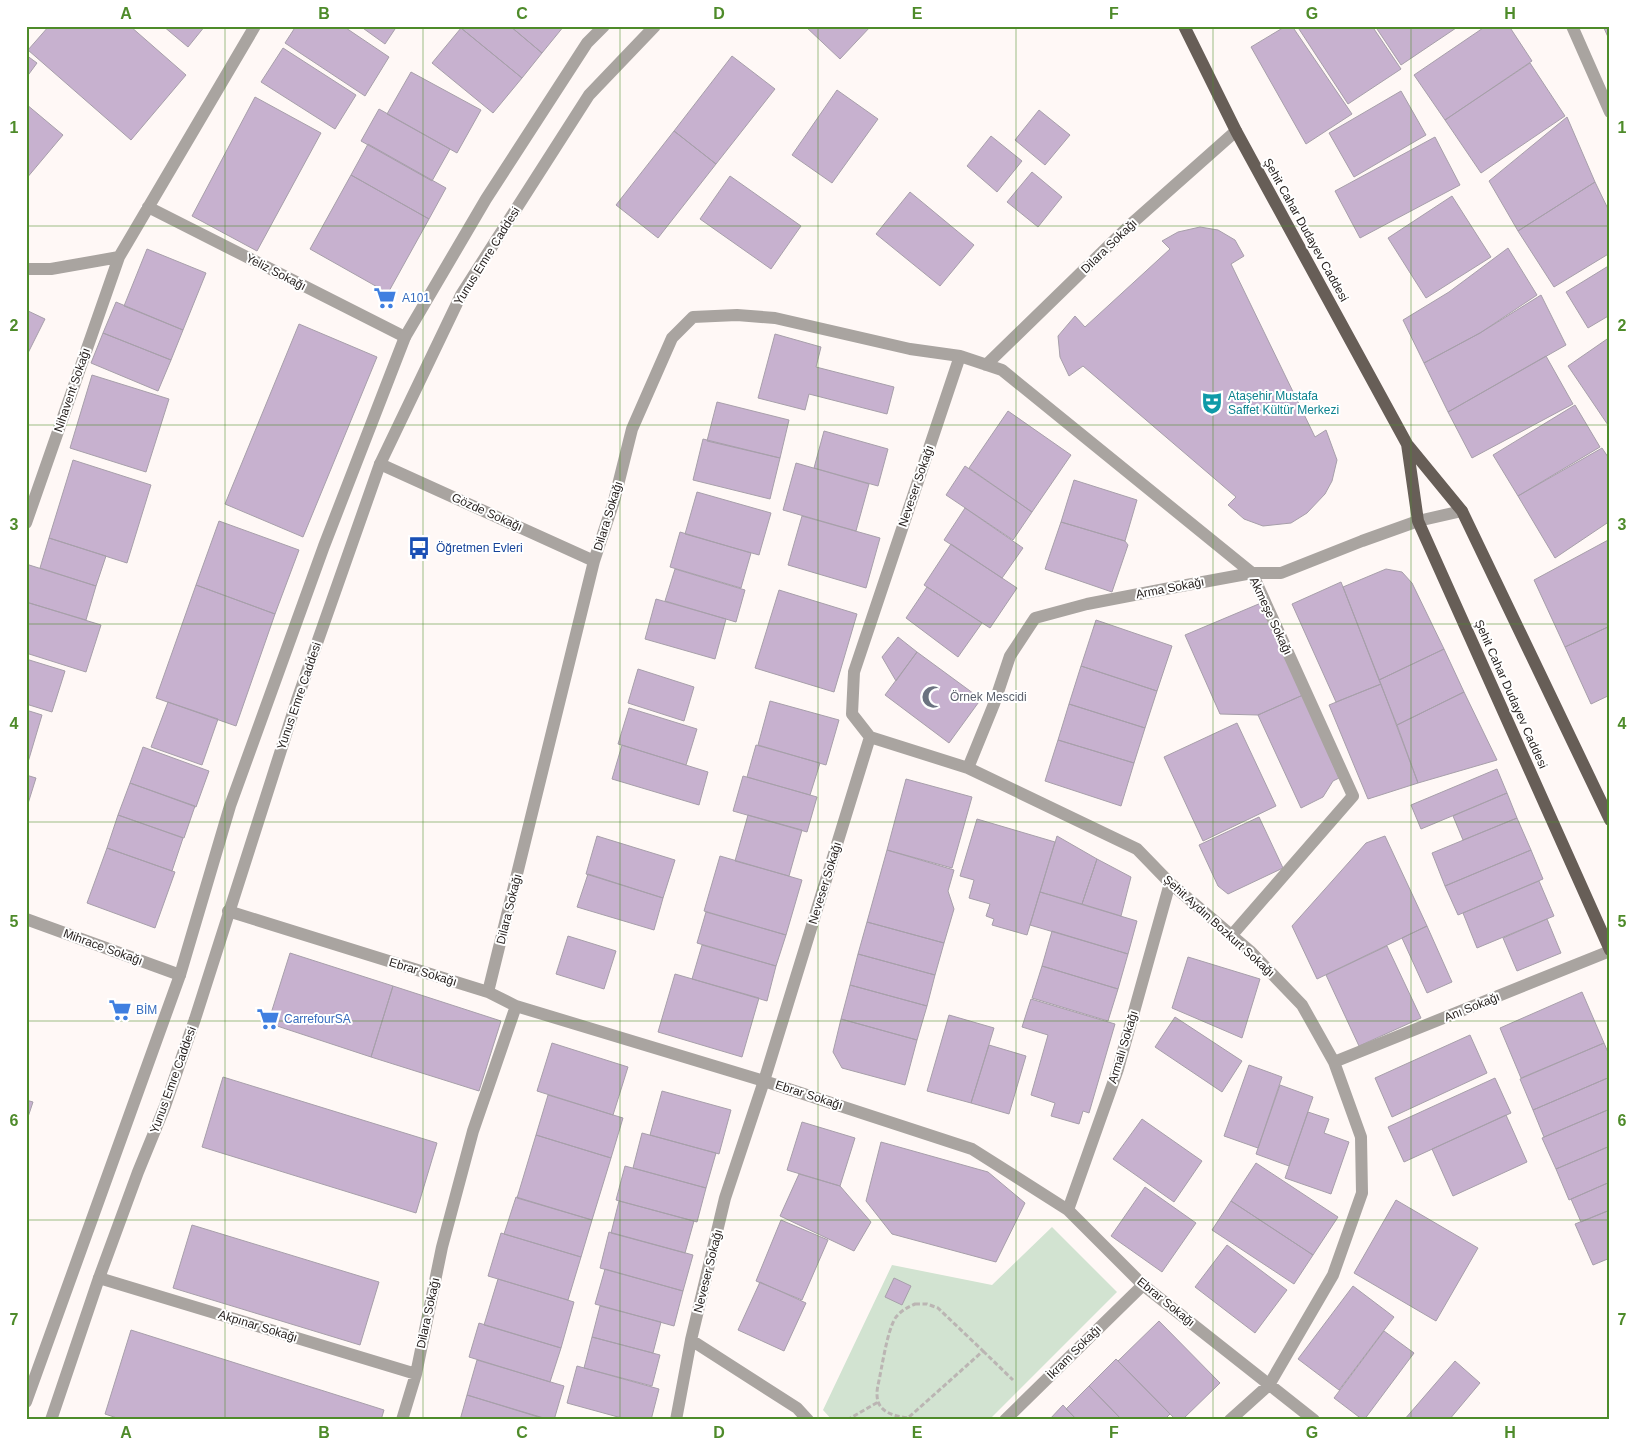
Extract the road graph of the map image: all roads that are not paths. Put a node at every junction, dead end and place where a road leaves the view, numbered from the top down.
1 (255, 26) edge
2 (604, 26) edge
3 (655, 26) edge
4 (1184, 26) edge
5 (1572, 26) edge
6 (1610, 112) edge
7 (1236, 130) junction
8 (148, 207) junction
9 (118, 257) junction
10 (26, 270) edge
11 (405, 337) junction
12 (960, 356) junction
13 (986, 365) junction
14 (1408, 444) junction
15 (380, 464) junction
16 (1462, 511) junction
17 (1418, 521) junction
18 (26, 523) edge
19 (594, 561) junction
20 (1252, 574) junction
21 (870, 737) junction
22 (968, 768) junction
23 (1610, 820) edge
24 (1170, 883) junction
25 (228, 911) junction
26 (26, 919) edge
27 (1231, 936) junction
28 (1610, 951) edge
29 (180, 975) junction
30 (488, 992) junction
31 (516, 1006) junction
32 (1334, 1062) junction
33 (764, 1081) junction
34 (1068, 1210) junction
35 (99, 1278) junction
36 (1143, 1285) junction
37 (691, 1340) junction
38 (416, 1374) junction
39 (1269, 1385) junction
40 (26, 1402) edge
41 (51, 1420) edge
42 (402, 1420) edge
43 (676, 1420) edge
44 (808, 1420) edge
45 (1005, 1420) edge
46 (1230, 1420) edge
47 (1314, 1420) edge

1 - 8 street, Nihavent Sokağı
2 - 11 street
3 - 15 street, Yunus Emre Caddesi
4 - 7 main road, Şehit Cahar Dudayev Caddesi
5 - 6 street
7 - 13 street, Dilara Sokağı
7 - 14 main road, Şehit Cahar Dudayev Caddesi
8 - 9 street, Nihavent Sokağı
8 - 11 street, Yeliz Sokağı
9 - 10 street
9 - 18 street, Nihavent Sokağı
11 - 29 street
12 - 13 street, Akmeşe Sokağı
12 - 19 street, Dilara Sokağı
12 - 21 street, Neveser Sokağı
13 - 20 street, Akmeşe Sokağı
14 - 16 main road, Şehit Cahar Dudayev Caddesi
14 - 17 main road, Şehit Cahar Dudayev Caddesi
15 - 19 street, Gözde Sokağı
15 - 25 street, Yunus Emre Caddesi
16 - 17 street, Arma Sokağı
16 - 23 main road, Şehit Cahar Dudayev Caddesi
17 - 20 street, Arma Sokağı
17 - 28 main road, Şehit Cahar Dudayev Caddesi
19 - 30 street, Dilara Sokağı
20 - 22 street, Arma Sokağı
20 - 27 street, Akmeşe Sokağı
21 - 22 street, Şehit Aydın Bozkurt Sokağı
21 - 33 street, Neveser Sokağı
22 - 24 street, Şehit Aydın Bozkurt Sokağı
24 - 27 street, Şehit Aydın Bozkurt Sokağı
24 - 34 street, Armalı Sokağı
25 - 30 street, Ebrar Sokağı
25 - 35 street, Yunus Emre Caddesi
26 - 29 street, Mihrace Sokağı
27 - 32 street, Şehit Aydın Bozkurt Sokağı
28 - 32 street, Anı Sokağı
29 - 40 street
30 - 31 street, Ebrar Sokağı
31 - 33 street, Ebrar Sokağı
31 - 38 street, Dilara Sokağı
32 - 39 street, Şehit Aydın Bozkurt Sokağı
33 - 34 street, Ebrar Sokağı
33 - 37 street, Neveser Sokağı
34 - 36 street, Ebrar Sokağı
35 - 38 street, Akpınar Sokağı
35 - 41 street, Yunus Emre Caddesi
36 - 39 street, Ebrar Sokağı
36 - 45 street, İkram Sokağı
37 - 43 street, Neveser Sokağı
37 - 44 street
38 - 42 street, Dilara Sokağı
39 - 46 street, Şehit Aydın Bozkurt Sokağı
39 - 47 street, Ebrar Sokağı

